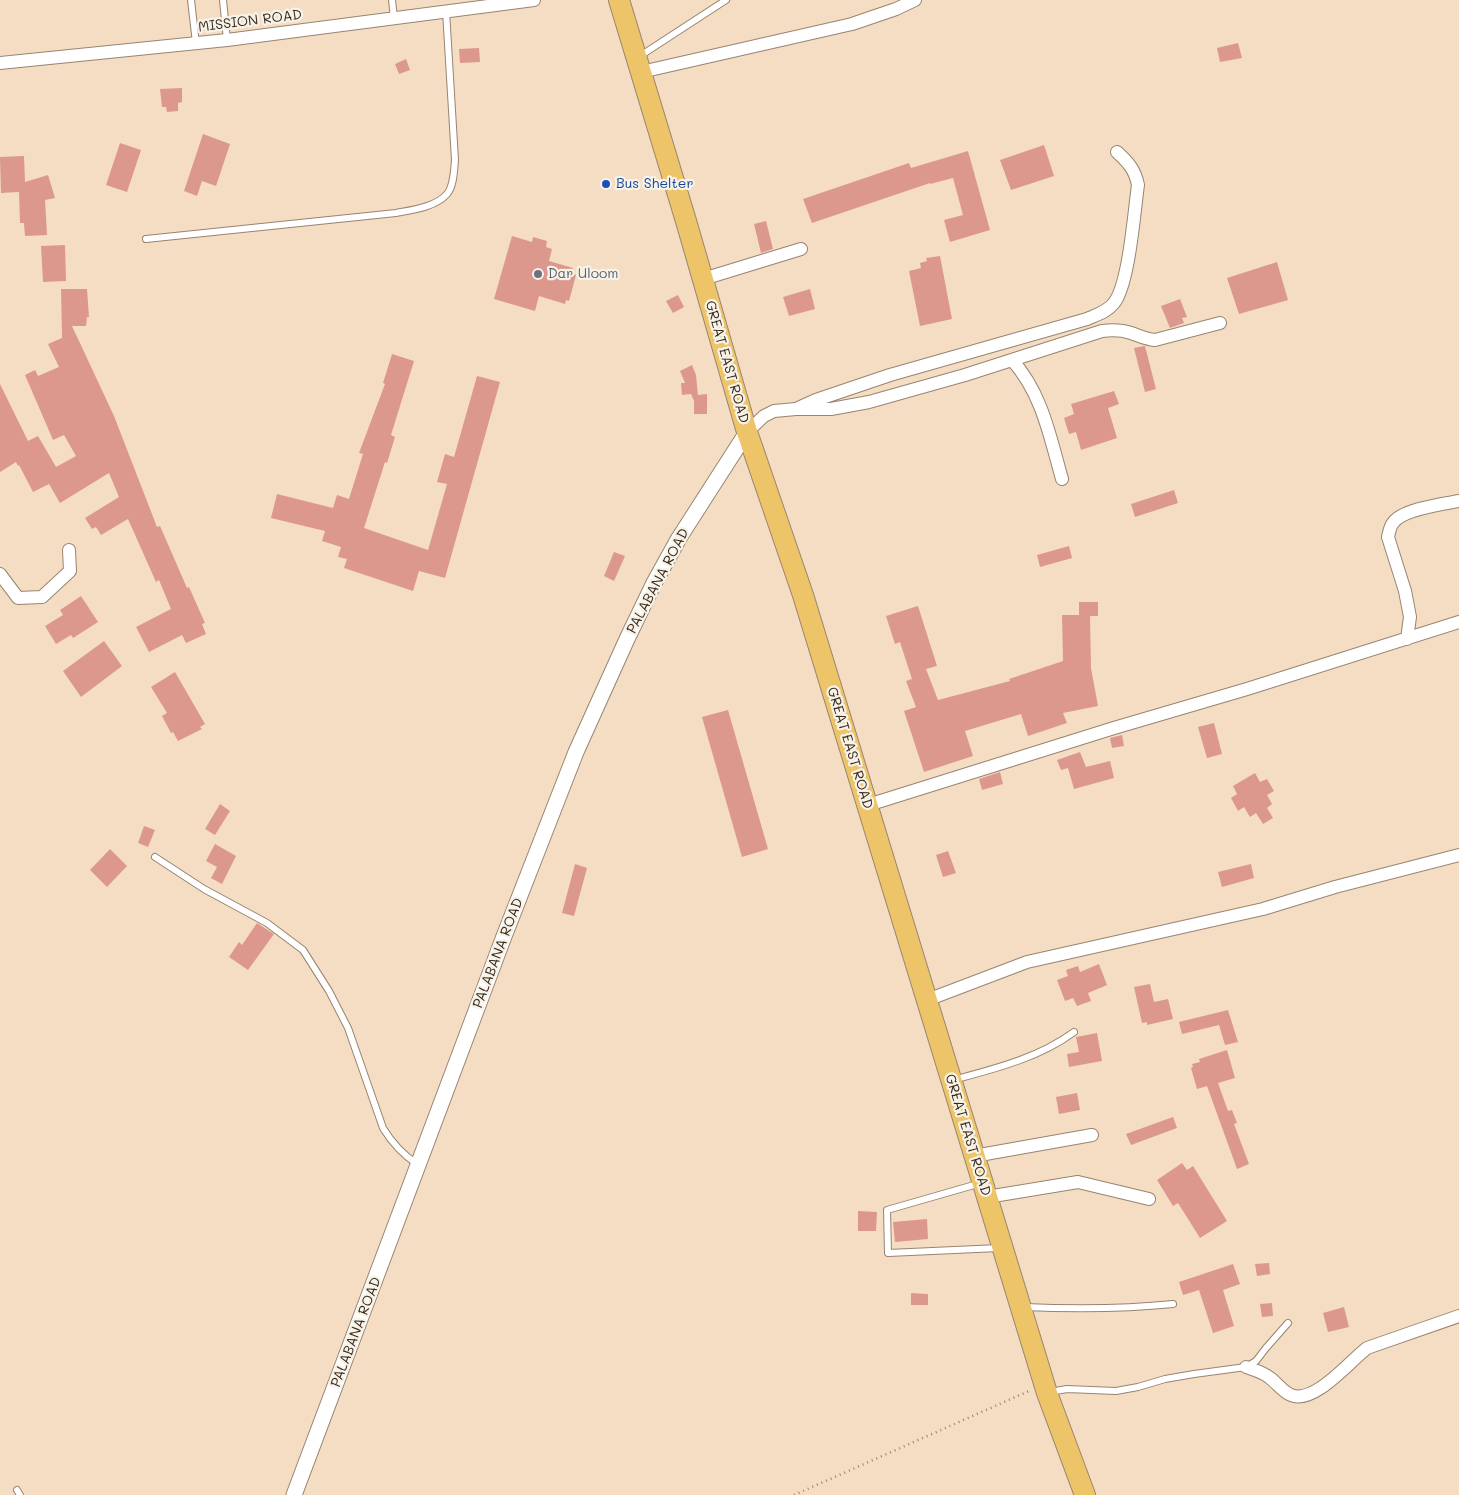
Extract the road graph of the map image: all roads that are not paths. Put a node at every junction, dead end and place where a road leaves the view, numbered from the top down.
1 (191, 0) edge
2 (223, 0) edge
3 (392, 0) edge
4 (534, 0) edge
5 (619, 0) edge
6 (726, 0) edge
7 (915, 0) edge
8 (446, 12) junction
9 (394, 18) junction
10 (227, 40) junction
11 (196, 43) junction
12 (0, 64) edge
13 (639, 65) junction
14 (1117, 152) dead end
15 (146, 239) dead end
16 (801, 249) dead end
17 (703, 279) junction
18 (1220, 323) dead end
19 (1012, 360) junction
20 (796, 409) junction
21 (747, 432) junction
22 (1062, 479) dead end
23 (1459, 501) edge
24 (69, 550) dead end
25 (0, 574) edge
26 (1459, 622) edge
27 (1407, 639) junction
28 (868, 805) junction
29 (1459, 855) edge
30 (155, 856) dead end
31 (927, 1000) junction
32 (1074, 1032) dead end
33 (952, 1080) junction
34 (1092, 1135) dead end
35 (974, 1156) junction
36 (418, 1164) junction
37 (985, 1190) junction
38 (1150, 1199) dead end
39 (1002, 1248) junction
40 (1173, 1304) dead end
41 (1020, 1307) junction
42 (1459, 1316) edge
43 (1288, 1323) dead end
44 (1246, 1367) junction
45 (1045, 1388) junction
46 (294, 1495) edge
47 (1085, 1495) edge

1 - 11 lane
2 - 10 lane
3 - 9 lane
4 - 8 street, MISSION ROAD
5 - 13 highway, GREAT EAST ROAD
6 - 13 lane
7 - 13 street
8 - 9 street, MISSION ROAD
8 - 15 lane
9 - 10 street, MISSION ROAD
10 - 11 street, MISSION ROAD
11 - 12 street, MISSION ROAD
13 - 17 highway, GREAT EAST ROAD
14 - 20 street
16 - 17 street
17 - 21 highway, GREAT EAST ROAD
18 - 19 street
19 - 20 street
19 - 22 street
20 - 21 street
21 - 28 highway, GREAT EAST ROAD
21 - 36 street, PALABANA ROAD
23 - 27 street
24 - 25 street
26 - 27 street
27 - 28 street
28 - 31 highway, GREAT EAST ROAD
29 - 31 street
30 - 36 lane
31 - 33 highway, GREAT EAST ROAD
32 - 33 lane
33 - 35 highway, GREAT EAST ROAD
34 - 35 street
35 - 37 highway, GREAT EAST ROAD
36 - 46 street, PALABANA ROAD
37 - 38 street
37 - 39 highway, GREAT EAST ROAD
37 - 39 lane
39 - 41 highway, GREAT EAST ROAD
40 - 41 lane
41 - 45 highway, GREAT EAST ROAD
42 - 44 street
43 - 44 lane
44 - 45 lane
45 - 47 highway, GREAT EAST ROAD

